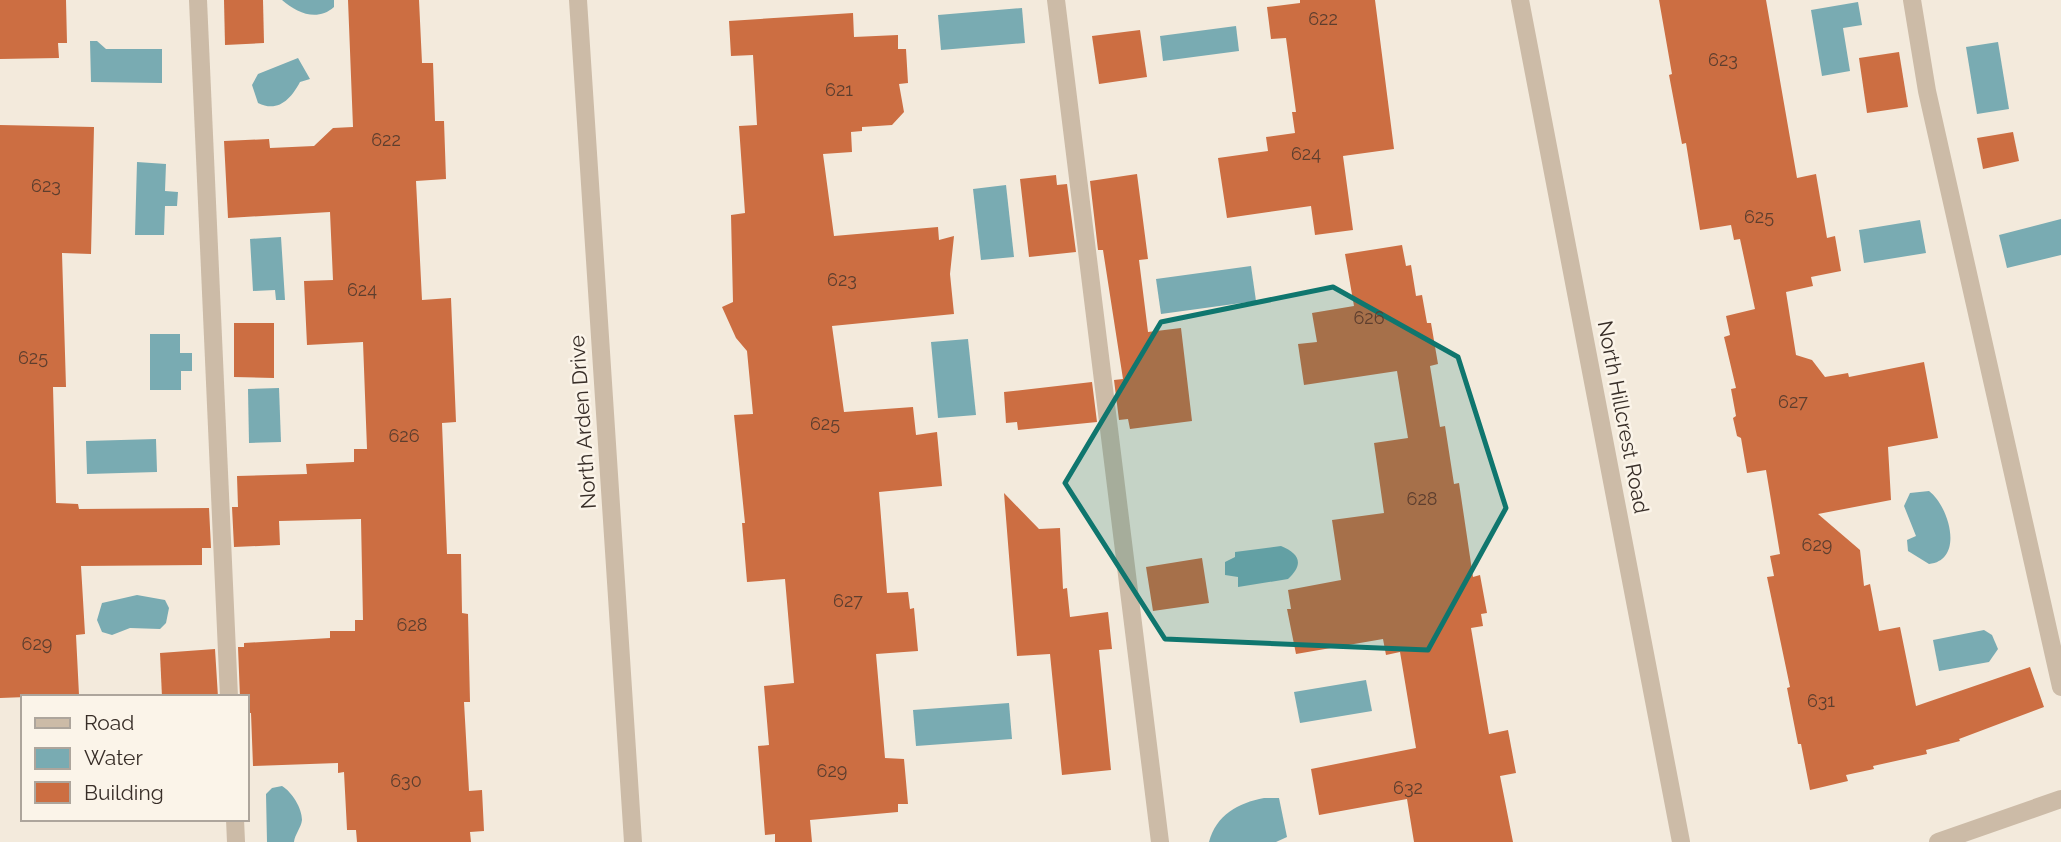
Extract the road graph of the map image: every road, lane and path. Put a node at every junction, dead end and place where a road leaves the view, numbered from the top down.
1 (198, 0) edge
2 (578, 0) edge
3 (1056, 0) edge
4 (1520, 0) edge
5 (1912, 0) edge
6 (2061, 687) edge
7 (229, 695) edge
8 (2061, 799) edge
9 (235, 821) edge
10 (236, 842) edge
11 (633, 842) edge
12 (1160, 842) edge
13 (1681, 842) edge
14 (1938, 842) edge

1 - 7 street
2 - 11 street, North Arden Drive
3 - 12 street
4 - 13 street, North Hillcrest Road
5 - 6 street
8 - 14 street
9 - 10 street

